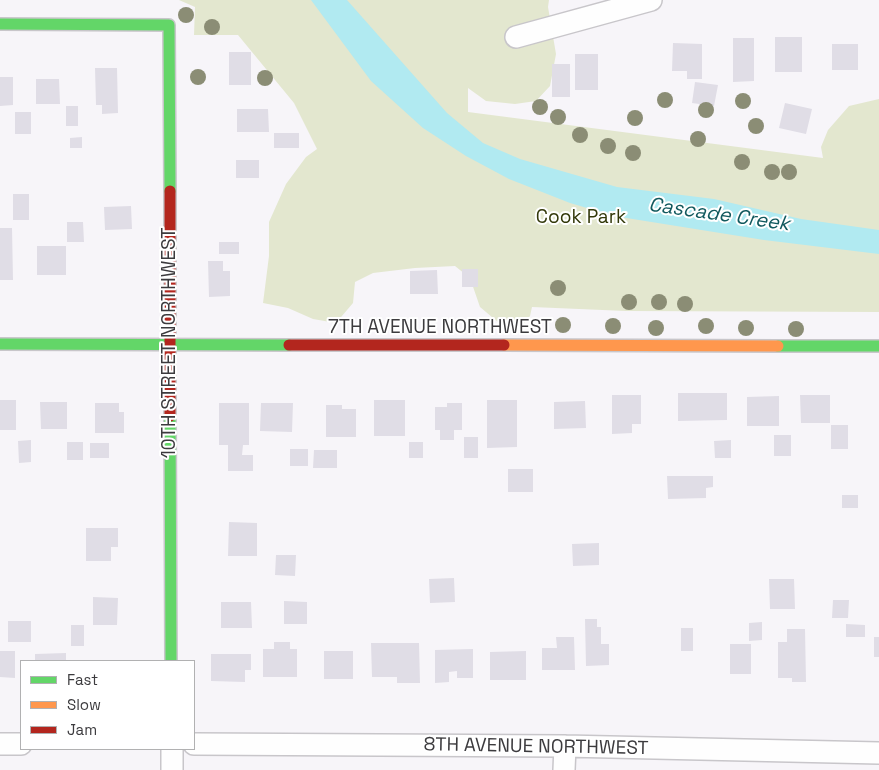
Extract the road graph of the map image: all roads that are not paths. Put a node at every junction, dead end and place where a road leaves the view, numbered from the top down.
1 (651, 0) edge
2 (0, 24) edge
3 (516, 37) dead end
4 (0, 344) edge
5 (170, 345) junction
6 (879, 346) edge
7 (171, 660) edge
8 (0, 744) edge
9 (20, 744) edge
10 (195, 744) edge
11 (565, 746) junction
12 (172, 750) edge
13 (879, 753) edge
14 (172, 770) edge
15 (564, 770) edge

1 - 3 street
2 - 5 street, 10TH STREET NORTHWEST
4 - 5 street, 7TH AVENUE NORTHWEST
5 - 6 street, 7TH AVENUE NORTHWEST
5 - 7 street, 10TH STREET NORTHWEST
8 - 9 street
10 - 11 street, 8TH AVENUE NORTHWEST
11 - 13 street, 8TH AVENUE NORTHWEST
11 - 15 street
12 - 14 street

